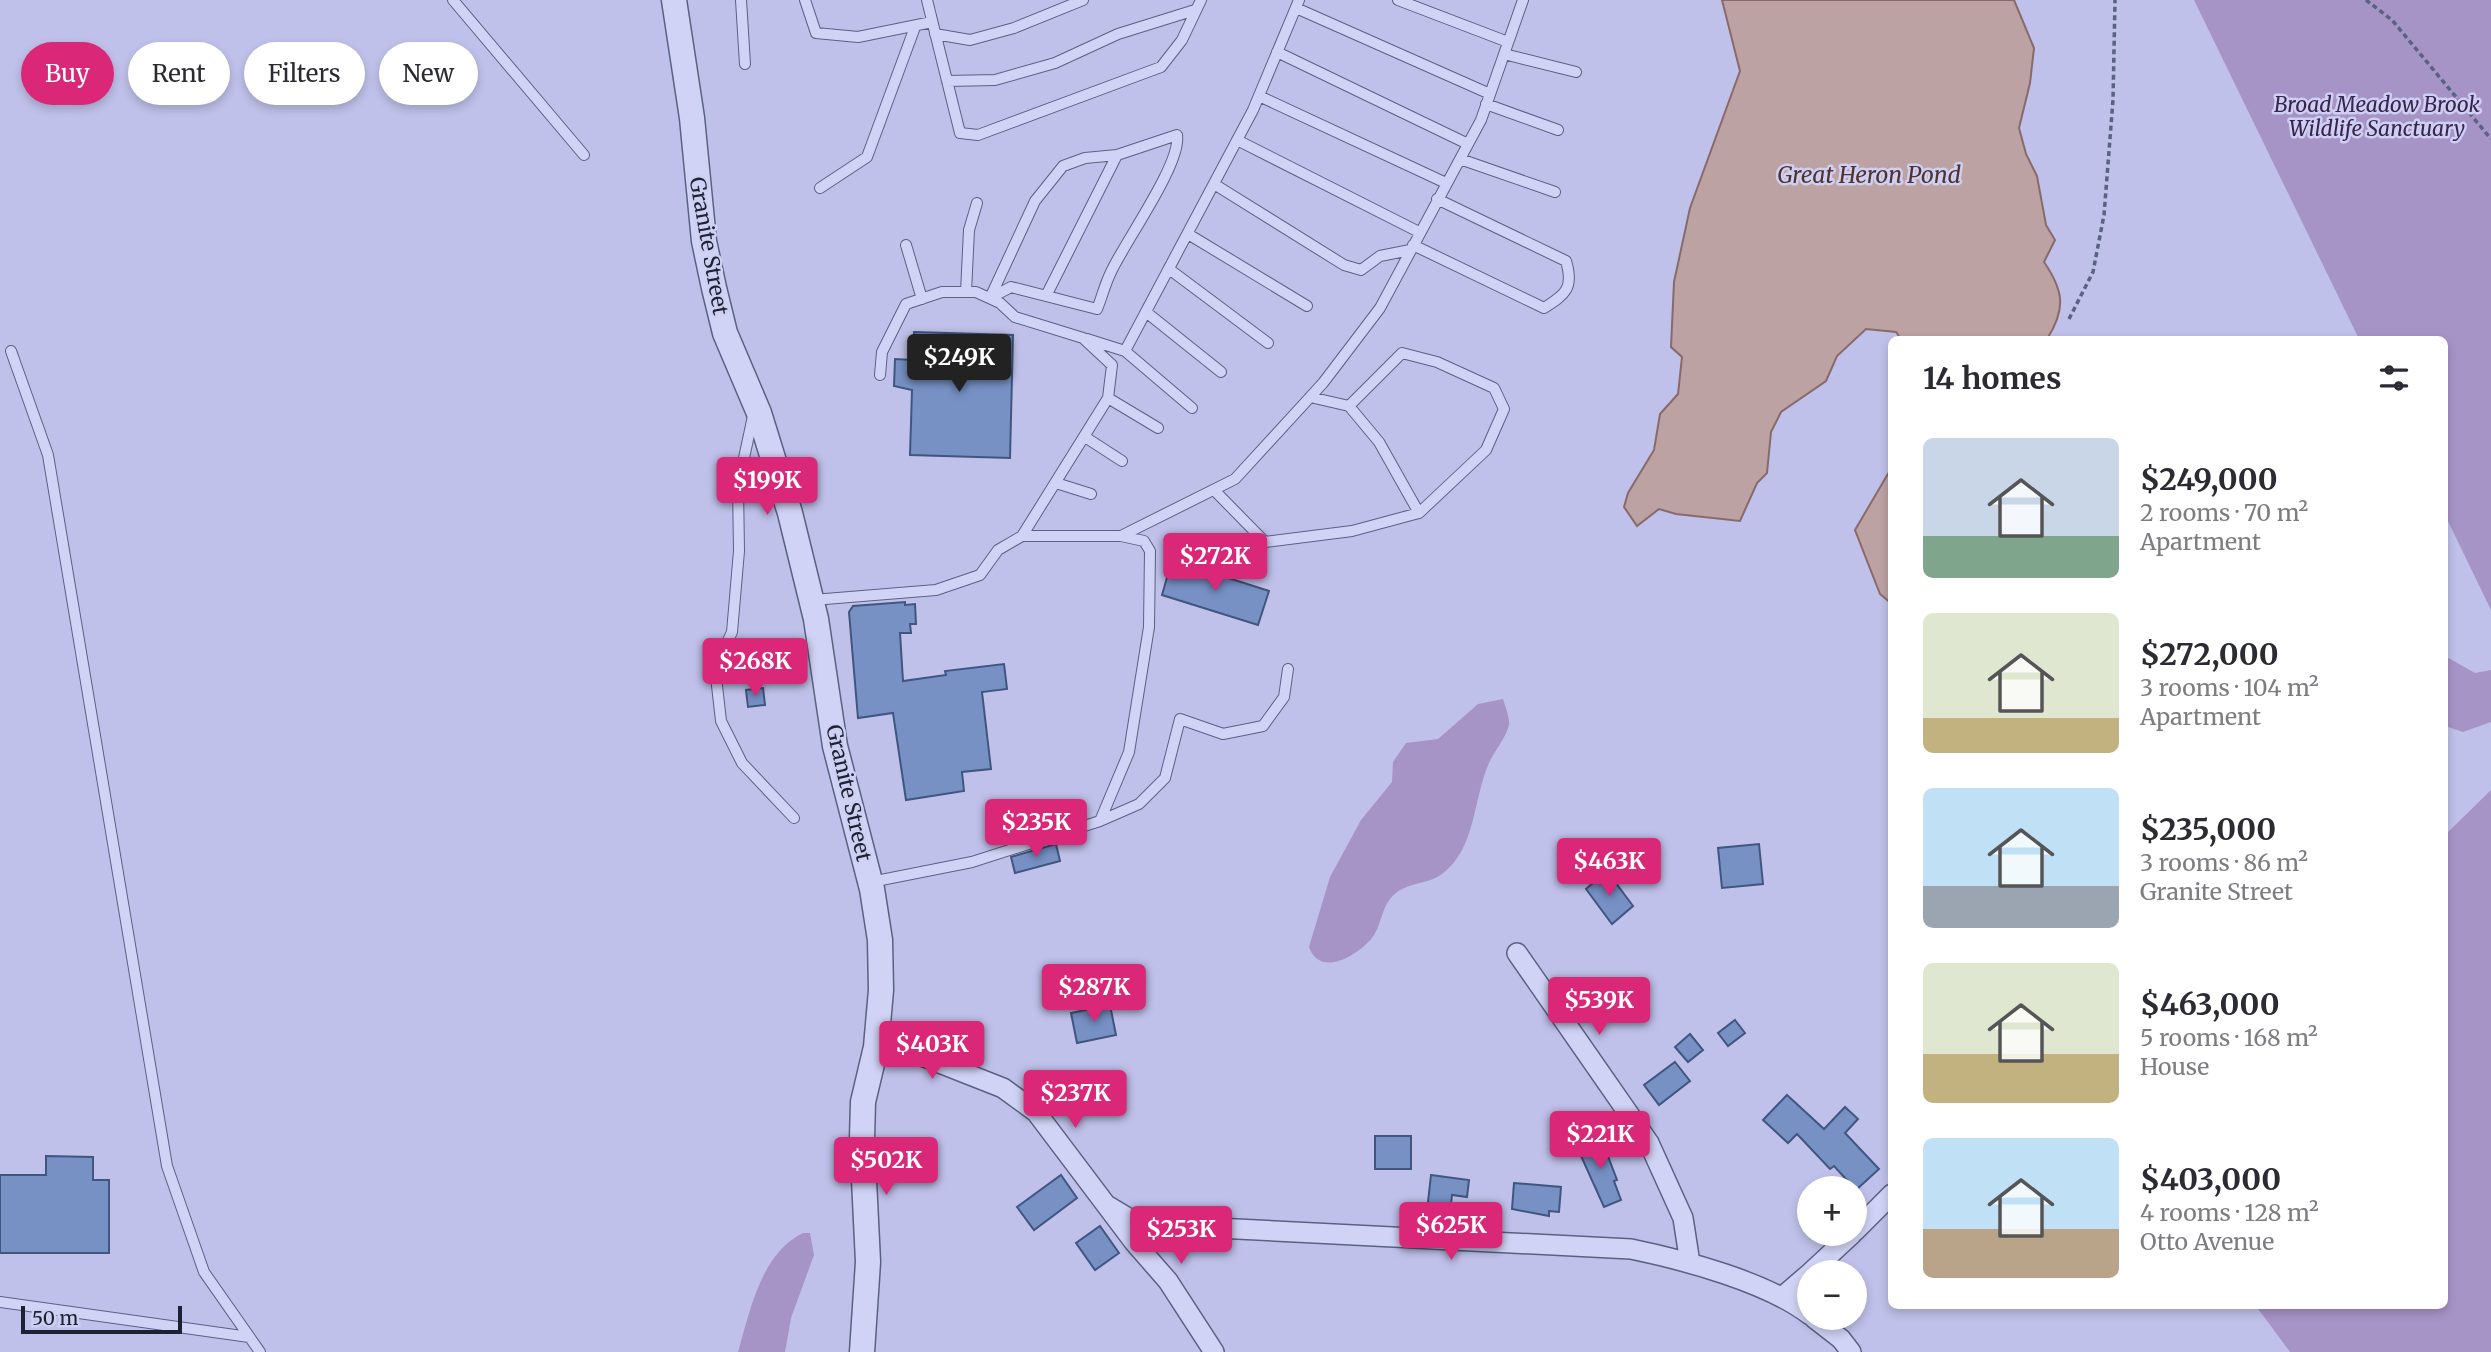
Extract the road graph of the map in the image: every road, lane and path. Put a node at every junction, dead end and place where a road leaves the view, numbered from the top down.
1 (453, 0) edge
2 (674, 0) edge
3 (741, 0) edge
4 (805, 0) edge
5 (928, 0) edge
6 (1083, 0) edge
7 (1201, 0) edge
8 (1398, 0) edge
9 (1523, 0) edge
10 (2115, 0) edge
11 (2366, 0) edge
12 (1297, 4) edge
13 (1195, 10) junction
14 (932, 22) junction
15 (915, 26) junction
16 (935, 34) junction
17 (1508, 41) junction
18 (1277, 52) junction
19 (1504, 54) junction
20 (745, 64) dead end
21 (1576, 72) dead end
22 (947, 81) junction
23 (1259, 96) junction
24 (1488, 99) junction
25 (1558, 130) dead end
26 (2491, 139) edge
27 (1237, 140) junction
28 (1468, 144) junction
29 (584, 155) dead end
30 (1117, 155) junction
31 (1460, 159) junction
32 (1447, 183) junction
33 (1214, 184) junction
34 (820, 188) dead end
35 (1555, 192) dead end
36 (1437, 199) junction
37 (977, 203) dead end
38 (1419, 232) junction
39 (1188, 234) junction
40 (906, 245) dead end
41 (1411, 248) junction
42 (1169, 269) junction
43 (966, 292) junction
44 (1046, 296) junction
45 (990, 298) junction
46 (922, 299) junction
47 (1307, 306) dead end
48 (1146, 312) junction
49 (2069, 319) dead end
50 (1083, 338) junction
51 (1268, 343) dead end
52 (11, 351) dead end
53 (1125, 351) junction
54 (1221, 372) dead end
55 (880, 375) dead end
56 (1310, 397) junction
57 (1108, 398) junction
58 (756, 405) junction
59 (1349, 406) junction
60 (1192, 408) dead end
61 (1158, 428) dead end
62 (1085, 437) junction
63 (1122, 461) dead end
64 (1056, 483) junction
65 (1214, 490) junction
66 (1091, 494) dead end
67 (1419, 513) junction
68 (1023, 536) junction
69 (1121, 536) junction
70 (811, 600) junction
71 (1288, 669) dead end
72 (794, 818) dead end
73 (1100, 821) junction
74 (871, 882) junction
75 (1517, 953) dead end
76 (876, 1038) junction
77 (1888, 1198) edge
78 (1108, 1206) junction
79 (1867, 1219) edge
80 (1839, 1246) edge
81 (1824, 1260) edge
82 (1690, 1263) junction
83 (1797, 1284) edge
84 (1782, 1297) junction
85 (0, 1302) edge
86 (1797, 1306) edge
87 (1829, 1330) edge
88 (250, 1337) junction
89 (260, 1352) edge
90 (862, 1352) edge
91 (1214, 1352) edge
92 (1851, 1352) edge

1 - 29 lane
2 - 58 street, Granite Street
3 - 20 lane
4 - 15 lane
5 - 14 lane
6 - 16 lane
7 - 13 lane
8 - 17 lane
9 - 17 lane
10 - 49 path
11 - 26 path
12 - 18 lane
12 - 24 lane
13 - 22 lane
13 - 22 lane
14 - 15 lane
14 - 16 lane
15 - 34 lane
16 - 22 lane
17 - 19 lane
18 - 23 lane
18 - 28 lane
19 - 21 lane
19 - 24 lane
23 - 27 lane
23 - 32 lane
24 - 25 lane
24 - 28 lane
27 - 33 lane
27 - 38 lane
28 - 31 lane
30 - 44 lane
30 - 44 lane
30 - 45 lane
31 - 32 lane
31 - 35 lane
32 - 36 lane
33 - 39 lane
33 - 41 lane
36 - 38 lane
36 - 41 lane
37 - 43 lane
38 - 41 lane
39 - 42 lane
39 - 47 lane
40 - 46 lane
41 - 56 lane
42 - 48 lane
42 - 51 lane
43 - 45 lane
43 - 46 lane
44 - 45 lane
45 - 50 lane
46 - 55 lane
48 - 53 lane
48 - 54 lane
50 - 53 lane
50 - 57 lane
52 - 88 lane
53 - 60 lane
56 - 59 lane
56 - 65 lane
57 - 61 lane
57 - 62 lane
58 - 70 street, Granite Street
58 - 72 lane
59 - 67 lane
59 - 67 lane
62 - 63 lane
62 - 64 lane
64 - 66 lane
64 - 68 lane
65 - 67 lane
65 - 69 lane
68 - 69 lane
68 - 70 lane
69 - 73 lane
70 - 74 street, Granite Street
71 - 73 lane
73 - 74 lane
74 - 76 street, Granite Street
75 - 82 street
76 - 78 street
76 - 90 street, Granite Street
77 - 79 street
78 - 82 street
78 - 91 street
80 - 81 street
82 - 84 street
83 - 84 street
84 - 86 street
85 - 88 lane
87 - 92 street
88 - 89 lane

